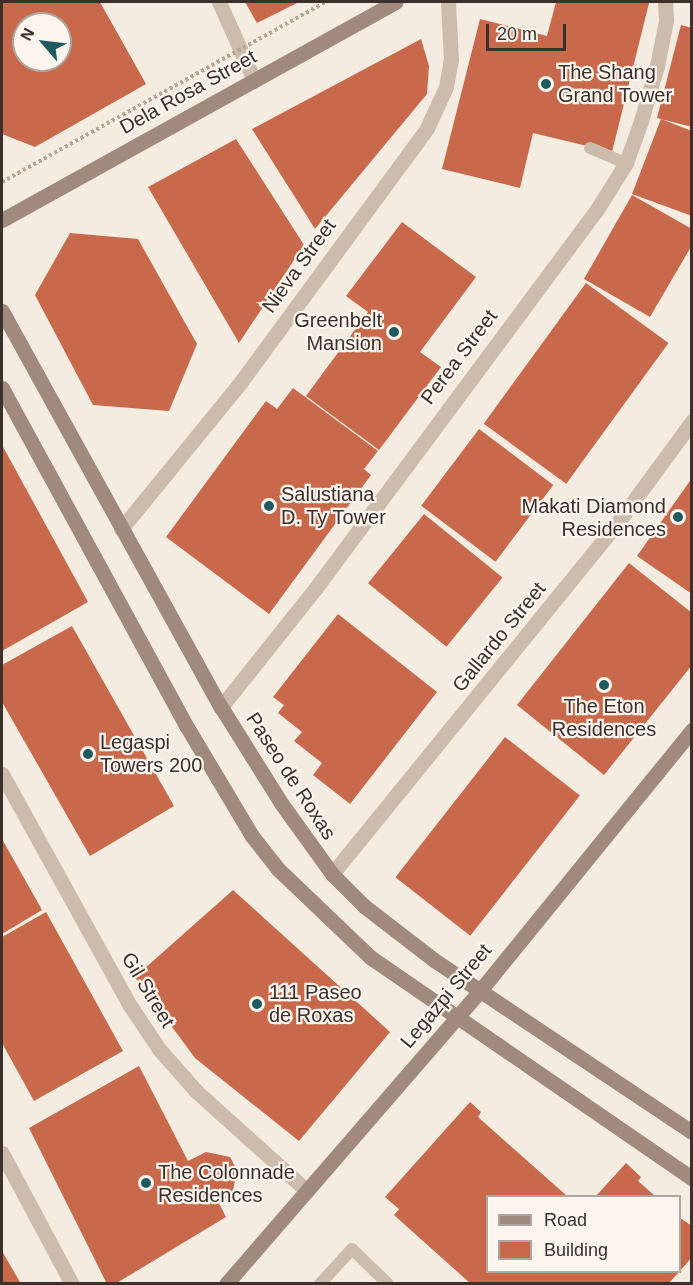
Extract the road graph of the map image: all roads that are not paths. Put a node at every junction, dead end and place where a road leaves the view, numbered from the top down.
1 (219, 2) edge
2 (396, 2) edge
3 (448, 2) edge
4 (665, 2) edge
5 (254, 80) junction
6 (590, 148) dead end
7 (626, 163) junction
8 (2, 220) edge
9 (2, 311) edge
10 (2, 387) edge
11 (692, 421) edge
12 (121, 529) junction
13 (221, 707) junction
14 (692, 730) edge
15 (2, 774) edge
16 (332, 874) junction
17 (479, 992) junction
18 (455, 1017) junction
19 (692, 1132) edge
20 (2, 1154) edge
21 (692, 1178) edge
22 (306, 1191) junction
23 (72, 1284) edge
24 (226, 1284) edge
25 (320, 1284) edge
26 (388, 1284) edge

1 - 5 street
2 - 5 main road, Dela Rosa Street
3 - 12 street, Nieva Street
4 - 7 street, Perea Street
5 - 8 main road, Dela Rosa Street
6 - 7 lane
7 - 13 street, Perea Street
9 - 12 main road, Paseo de Roxas
10 - 18 main road
11 - 16 street, Gallardo Street
12 - 13 main road, Paseo de Roxas
13 - 16 main road, Paseo de Roxas
14 - 17 main road, Legazpi Street
15 - 22 street, Gil Street
16 - 17 main road, Paseo de Roxas
17 - 18 main road, Legazpi Street
17 - 19 main road, Paseo de Roxas
18 - 21 main road
18 - 22 main road, Legazpi Street
20 - 23 street
22 - 24 main road, Legazpi Street
25 - 26 lane

